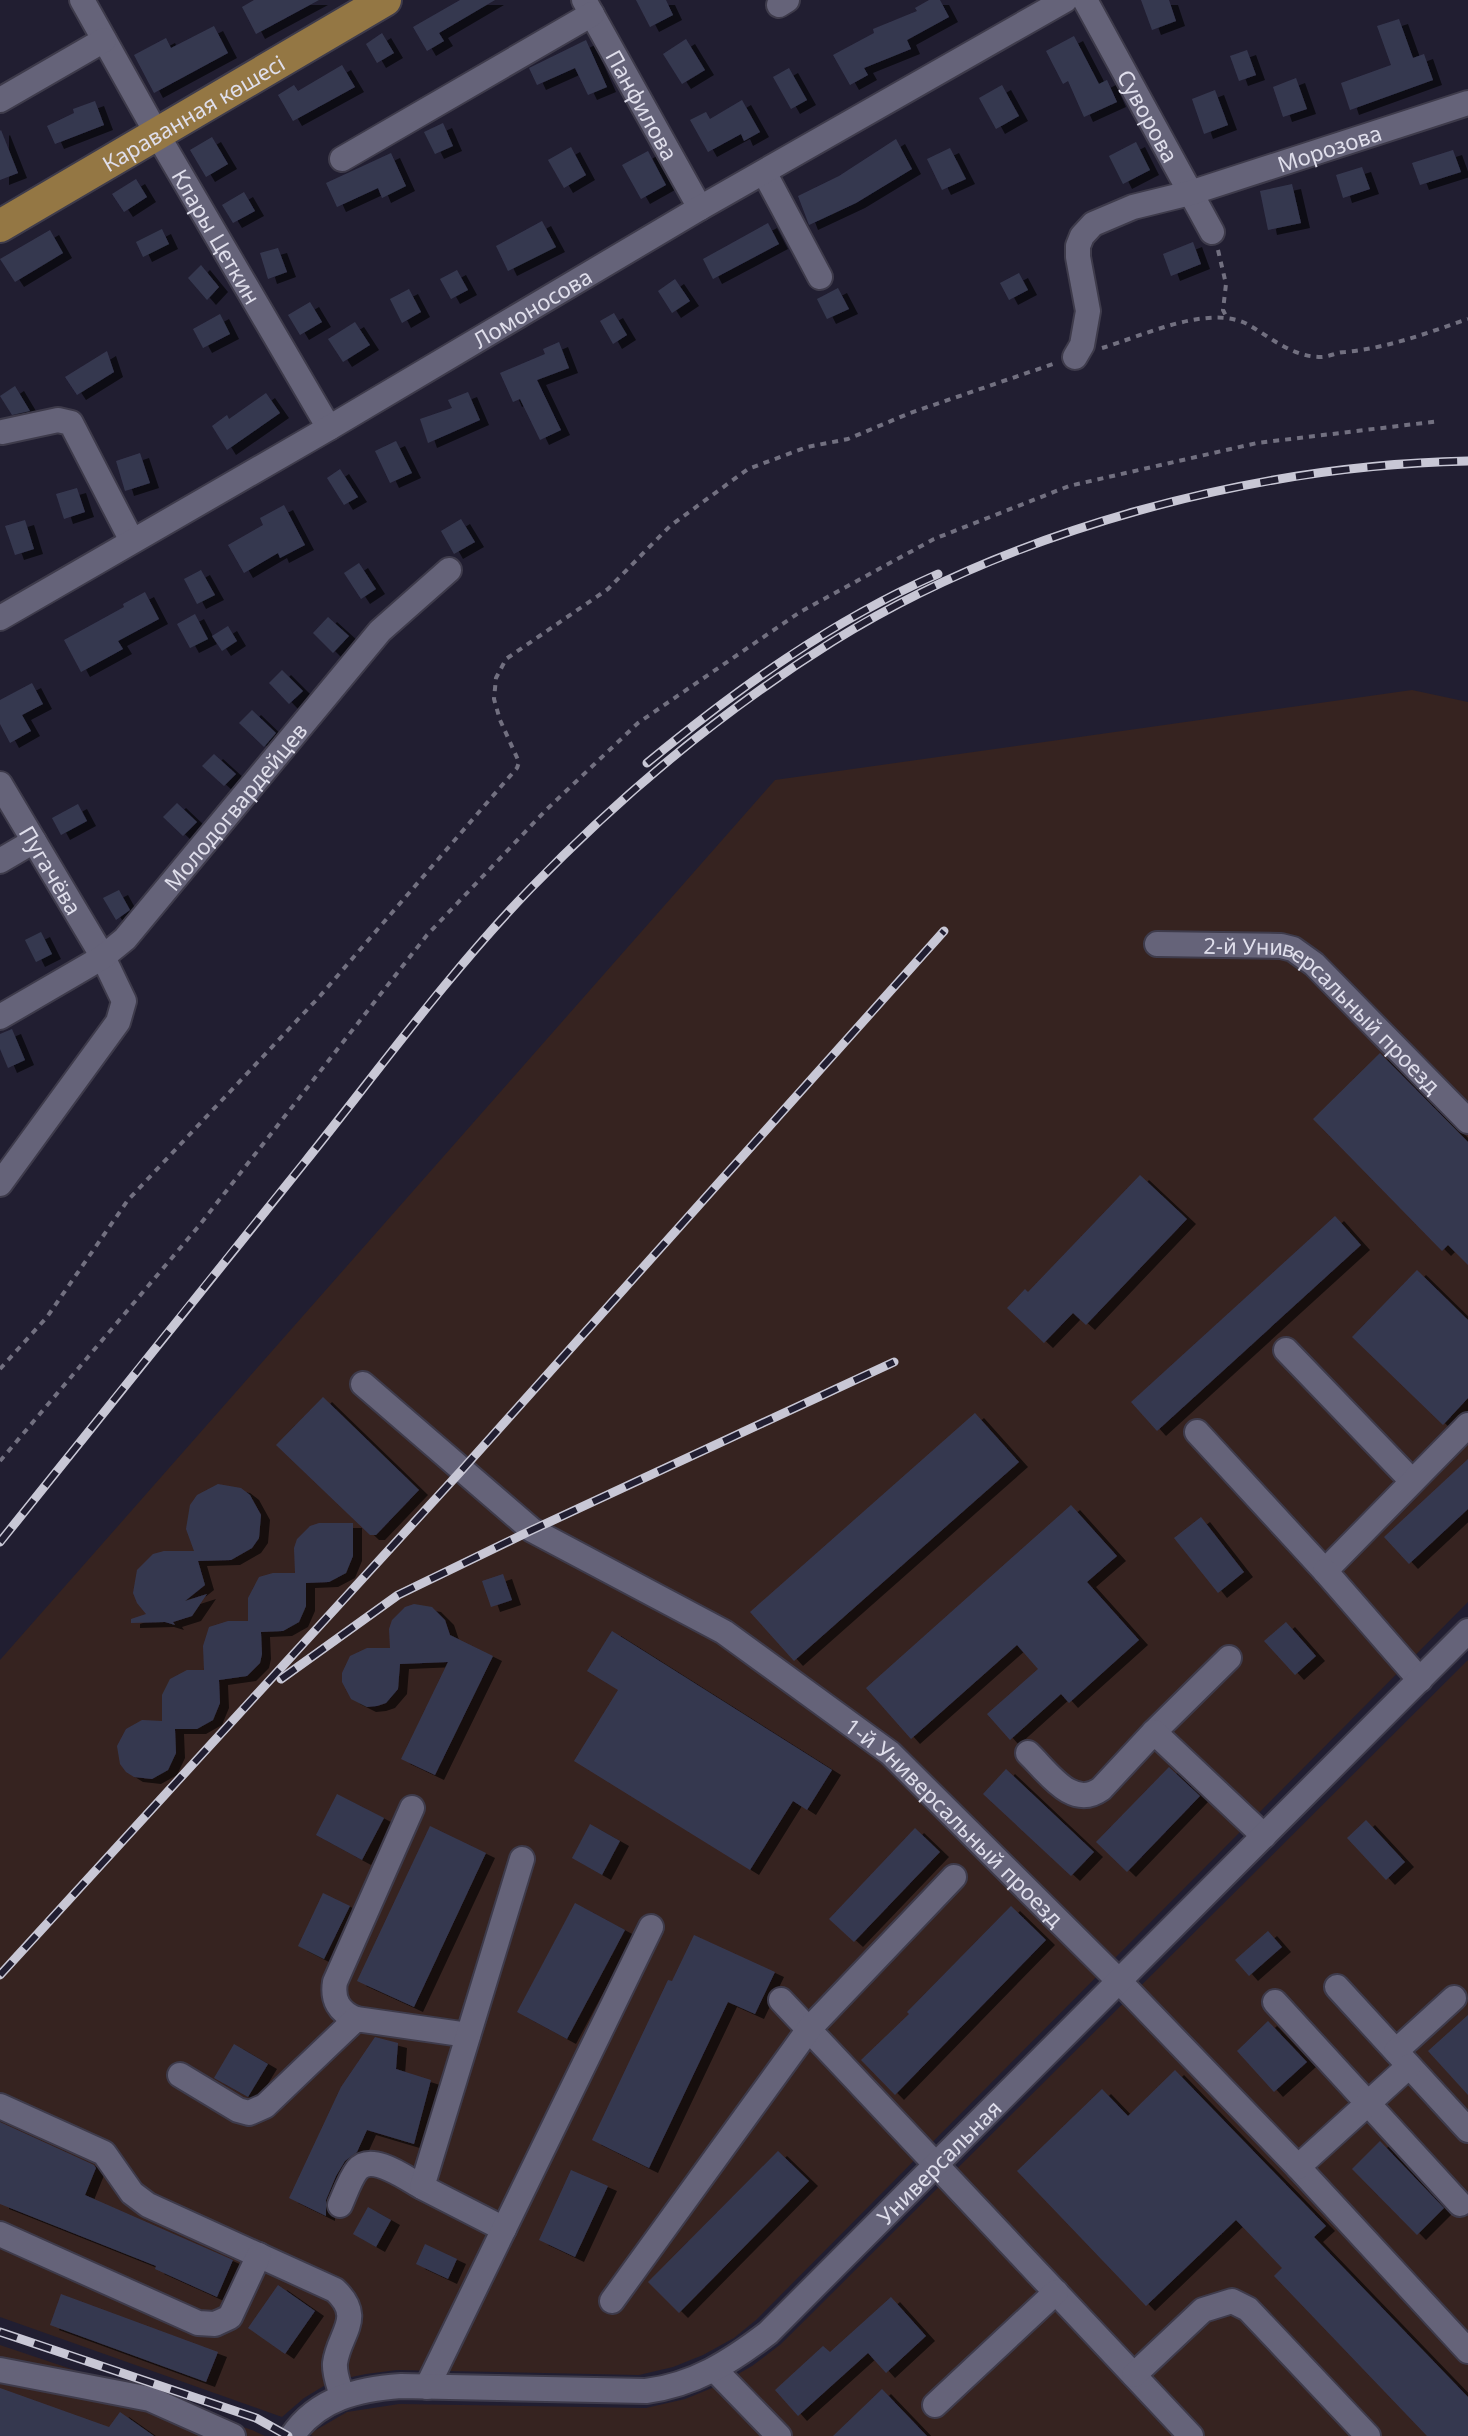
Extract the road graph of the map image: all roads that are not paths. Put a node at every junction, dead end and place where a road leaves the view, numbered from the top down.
1 (82, 0) edge
2 (385, 0) edge
3 (1065, 0) edge
4 (1085, 0) edge
5 (588, 7) edge
6 (104, 40) junction
7 (0, 100) edge
8 (1468, 103) edge
9 (157, 134) junction
10 (342, 159) dead end
11 (764, 172) junction
12 (1190, 193) junction
13 (700, 208) junction
14 (0, 226) edge
15 (1212, 232) road end
16 (820, 277) dead end
17 (1075, 357) road end
18 (329, 428) junction
19 (2, 432) edge
20 (132, 541) junction
21 (449, 570) dead end
22 (0, 618) edge
23 (0, 784) edge
24 (34, 841) junction
25 (0, 861) edge
26 (1157, 944) dead end
27 (103, 957) junction
28 (0, 1017) edge
29 (1468, 1121) edge
30 (0, 1184) edge
31 (1286, 1350) dead end
32 (363, 1384) dead end
33 (1468, 1425) edge
34 (1197, 1432) dead end
35 (1412, 1481) junction
36 (1325, 1571) junction
37 (1468, 1631) edge
38 (1229, 1658) dead end
39 (1420, 1680) junction
40 (1154, 1732) junction
41 (1028, 1753) dead end
42 (412, 1808) dead end
43 (1264, 1836) junction
44 (522, 1859) dead end
45 (954, 1877) dead end
46 (651, 1927) dead end
47 (1119, 1981) junction
48 (1337, 1987) dead end
49 (1454, 1998) dead end
50 (781, 2000) dead end
51 (1275, 2002) dead end
52 (356, 2019) junction
53 (809, 2029) junction
54 (468, 2035) junction
55 (1402, 2059) junction
56 (180, 2075) dead end
57 (1368, 2103) junction
58 (0, 2106) edge
59 (1468, 2130) edge
60 (936, 2164) junction
61 (1298, 2167) junction
62 (422, 2187) junction
63 (1460, 2204) dead end
64 (340, 2205) dead end
65 (504, 2229) junction
66 (0, 2234) edge
67 (259, 2255) junction
68 (1056, 2292) junction
69 (612, 2301) dead end
70 (1468, 2351) edge
71 (0, 2370) edge
72 (715, 2370) junction
73 (1134, 2375) junction
74 (427, 2387) junction
75 (342, 2396) junction
76 (935, 2405) dead end
77 (233, 2436) edge
78 (292, 2436) edge
79 (779, 2436) edge
80 (1191, 2436) edge
81 (1368, 2436) edge

1 - 6 street, Клары Цеткин
2 - 9 main road, Караванная көшесі
3 - 11 street, Ломоносова
4 - 12 street, Суворова
5 - 10 street
5 - 13 street, Панфилова
6 - 7 street
6 - 9 street, Клары Цеткин
8 - 12 street, Морозова
9 - 14 main road, Караванная көшесі
9 - 18 street, Клары Цеткин
11 - 13 street, Ломоносова
11 - 16 street
12 - 15 street, Суворова
12 - 17 street, Морозова
13 - 18 street, Ломоносова
18 - 20 street, Ломоносова
19 - 20 street
20 - 22 street, Ломоносова
21 - 27 street, Молодогвардейцев
23 - 24 street, Пугачёва
24 - 25 street
24 - 27 street, Пугачёва
26 - 29 street, 2-й Универсальный проезд
27 - 28 street, Молодогвардейцев
27 - 30 street, Пугачёва
31 - 35 street
32 - 47 street, 1-й Универсальный проезд
33 - 35 street
34 - 36 street
35 - 36 street
36 - 39 street
37 - 39 street, Универсальная
38 - 40 street
39 - 43 street, Универсальная
40 - 41 street
40 - 43 street
42 - 52 street
43 - 47 street, Универсальная
44 - 54 street
45 - 53 street
46 - 65 street
47 - 60 street, Универсальная
47 - 61 street, 1-й Универсальный проезд
48 - 55 street
49 - 55 street
50 - 53 street
51 - 57 street
52 - 54 street
52 - 56 street
53 - 60 street
53 - 69 street
54 - 62 street
55 - 57 street
55 - 59 street
57 - 61 street
57 - 63 street
58 - 67 street
60 - 68 street
60 - 72 street, Универсальная
61 - 70 street, 1-й Универсальный проезд
62 - 64 street
62 - 65 street
65 - 74 street
66 - 67 street
67 - 75 street
68 - 73 street
68 - 76 street
71 - 77 street
72 - 74 street, Универсальная
72 - 79 street
73 - 80 street
73 - 81 street
74 - 75 street, Универсальная
75 - 78 street, Универсальная

